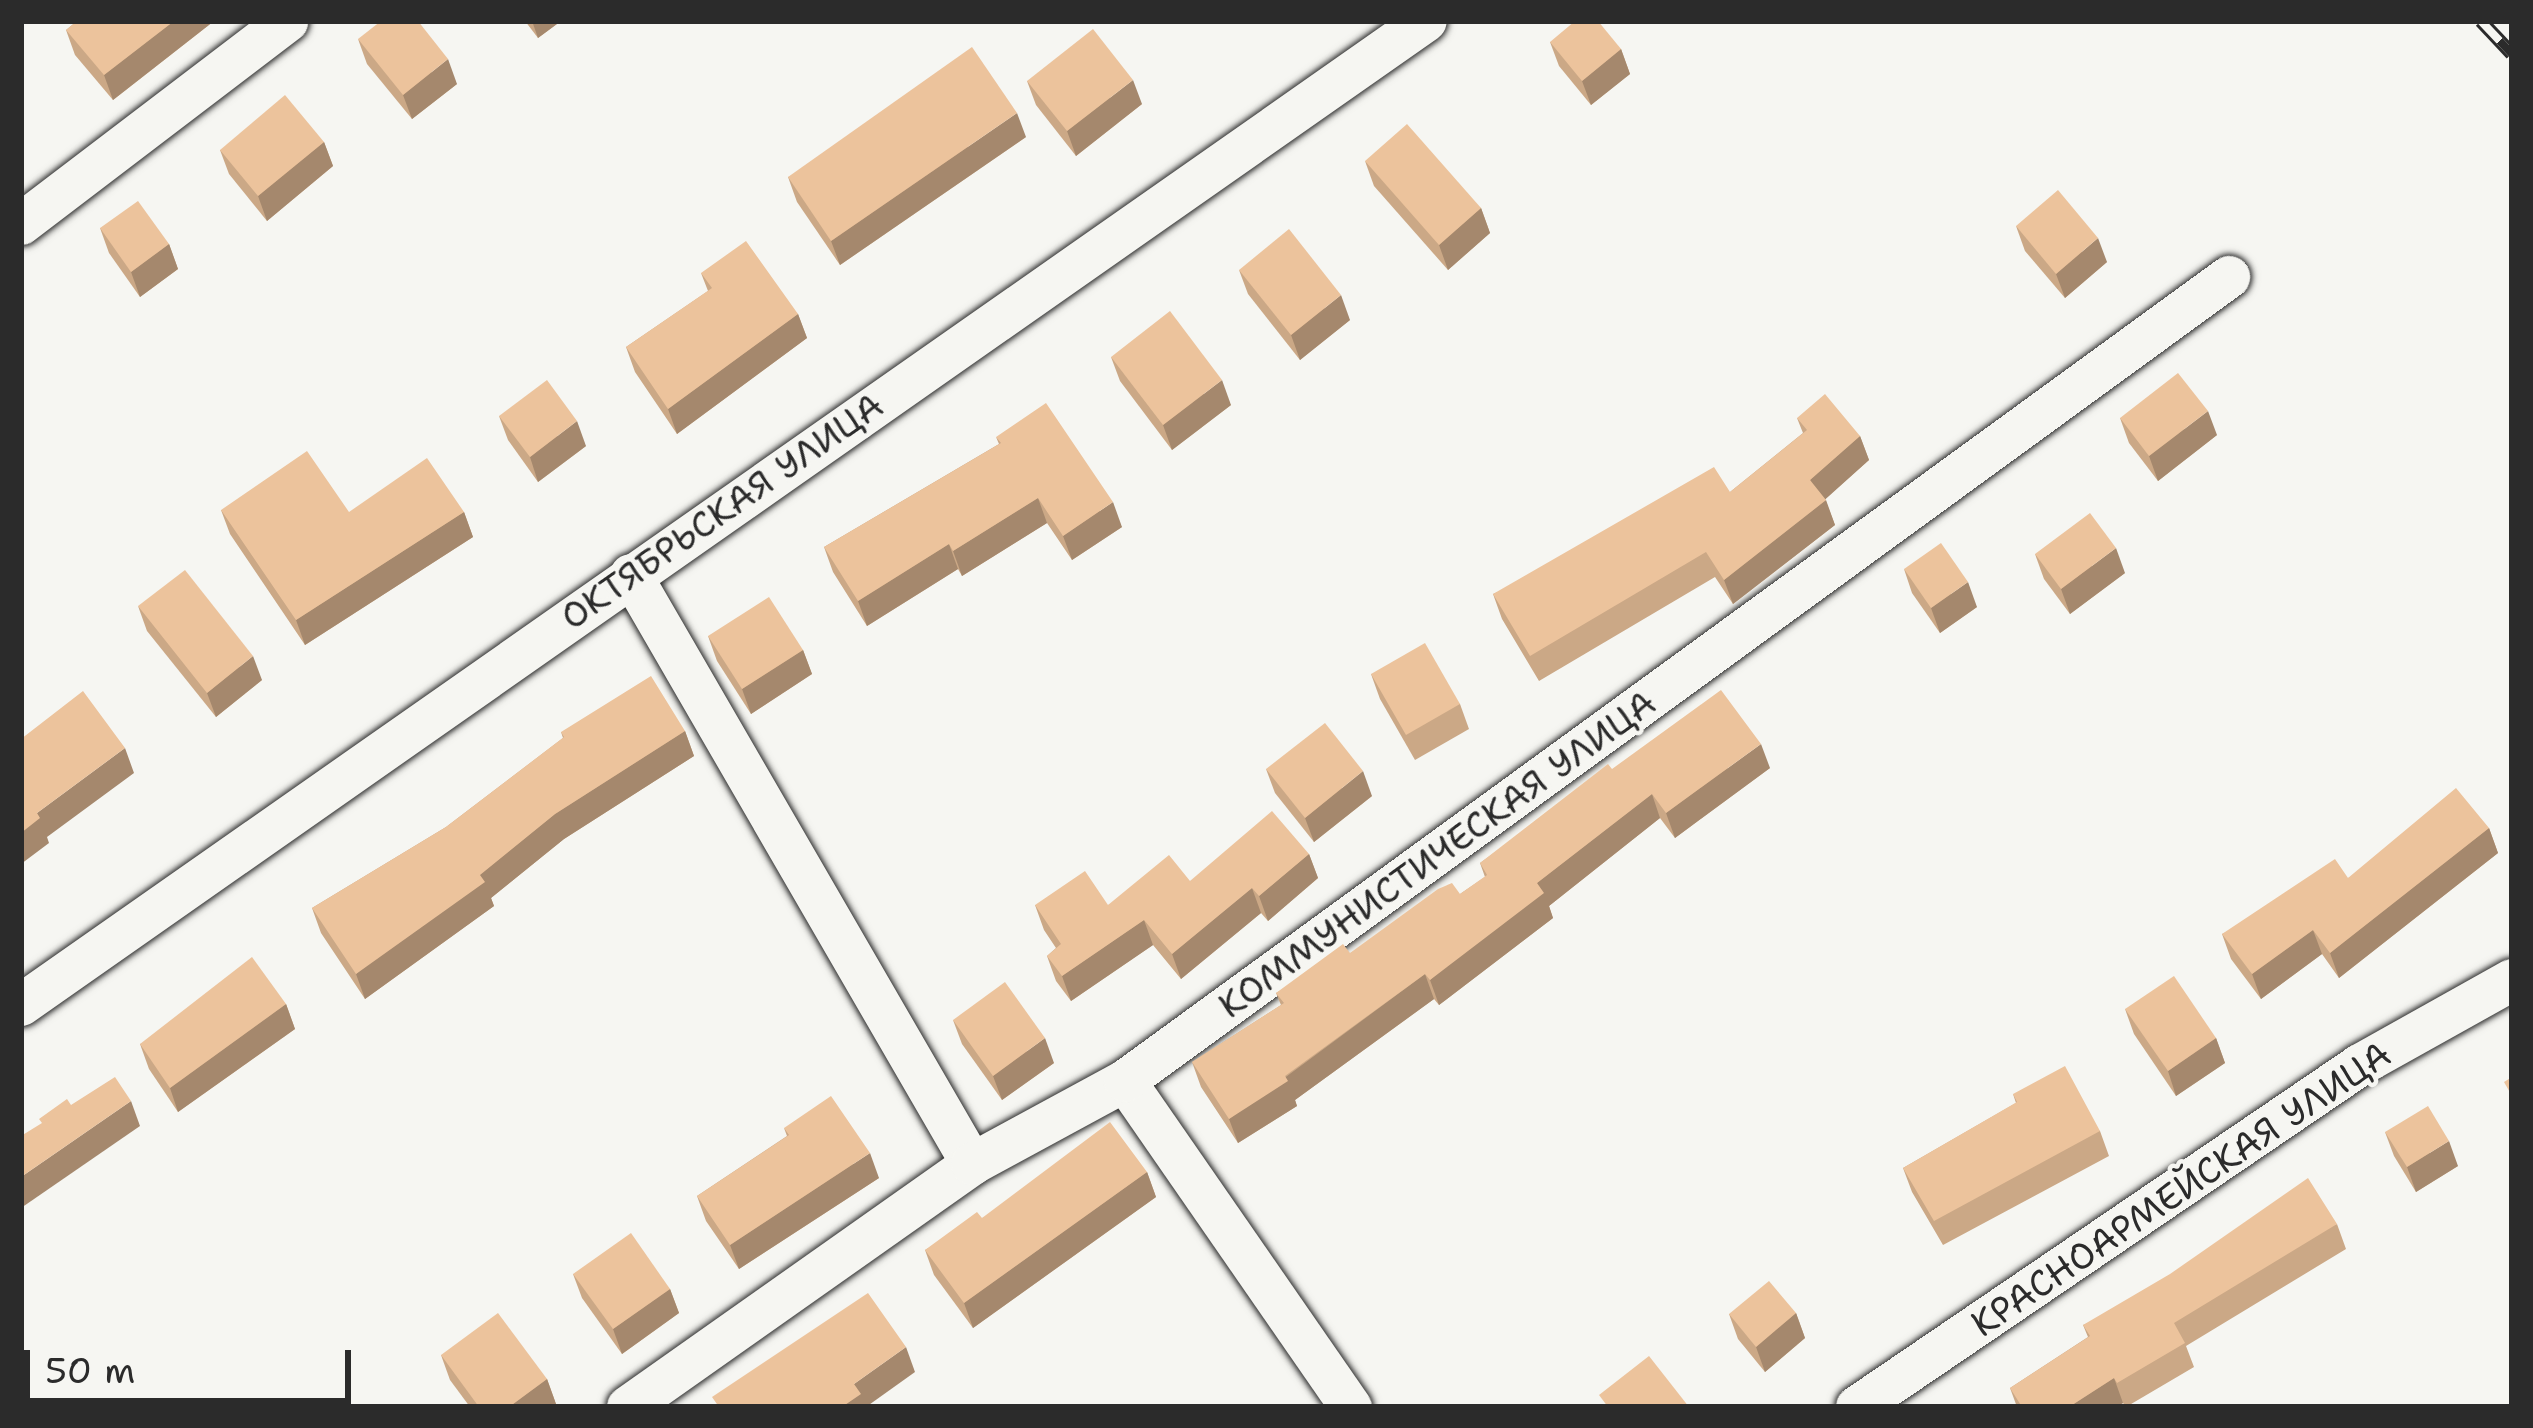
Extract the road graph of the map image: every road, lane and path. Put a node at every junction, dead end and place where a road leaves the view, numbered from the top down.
1 (287, 21) edge
2 (1426, 21) edge
3 (21, 224) edge
4 (2229, 277) dead end
5 (631, 574) junction
6 (2512, 980) edge
7 (21, 1005) edge
8 (1126, 1081) junction
9 (972, 1164) junction
10 (628, 1407) edge
11 (1351, 1407) edge
12 (1857, 1407) edge

1 - 3 street
2 - 5 street, ОКТЯБРЬСКАЯ УЛИЦА
4 - 8 street, КОММУНИСТИЧЕСКАЯ УЛИЦА
5 - 7 street, ОКТЯБРЬСКАЯ УЛИЦА
5 - 9 street
6 - 12 street, КРАСНОАРМЕЙСКАЯ УЛИЦА
8 - 9 street, КОММУНИСТИЧЕСКАЯ УЛИЦА
8 - 11 street
9 - 10 street, КОММУНИСТИЧЕСКАЯ УЛИЦА

